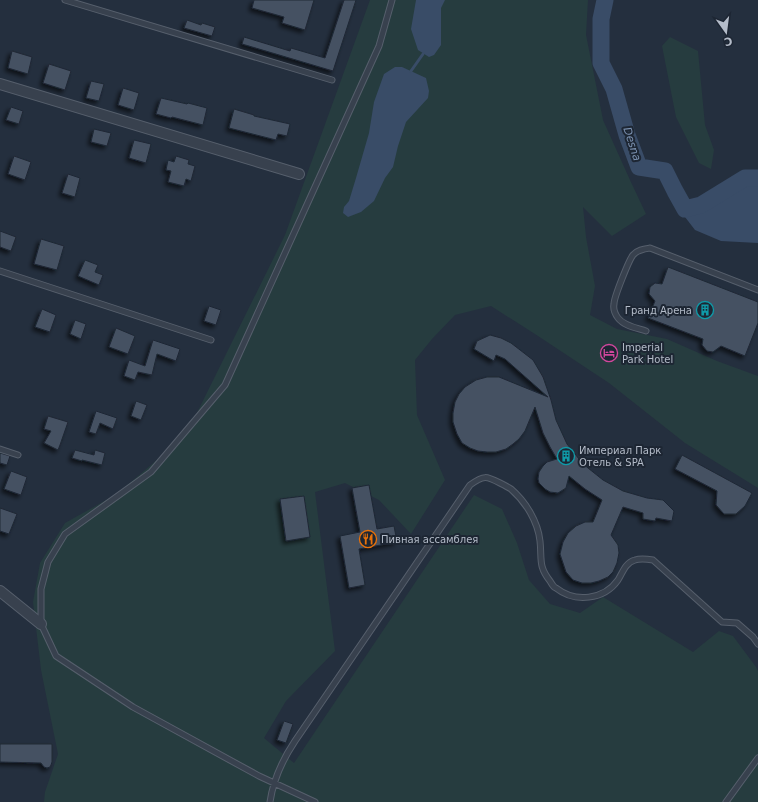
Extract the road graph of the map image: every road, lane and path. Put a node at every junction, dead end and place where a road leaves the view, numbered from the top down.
1 (65, 0) edge
2 (392, 0) edge
3 (332, 80) dead end
4 (0, 84) edge
5 (299, 174) dead end
6 (0, 271) edge
7 (758, 290) edge
8 (646, 331) dead end
9 (211, 340) dead end
10 (0, 449) edge
11 (18, 455) dead end
12 (0, 591) edge
13 (41, 624) junction
14 (758, 644) edge
15 (758, 758) edge
16 (274, 784) junction
17 (270, 802) edge
18 (315, 802) edge
19 (726, 802) edge

1 - 3 lane
2 - 13 lane
4 - 5 street
6 - 9 lane
7 - 8 lane
10 - 11 lane
12 - 13 street
13 - 16 lane
14 - 16 lane
15 - 19 lane
16 - 17 lane
16 - 18 lane

